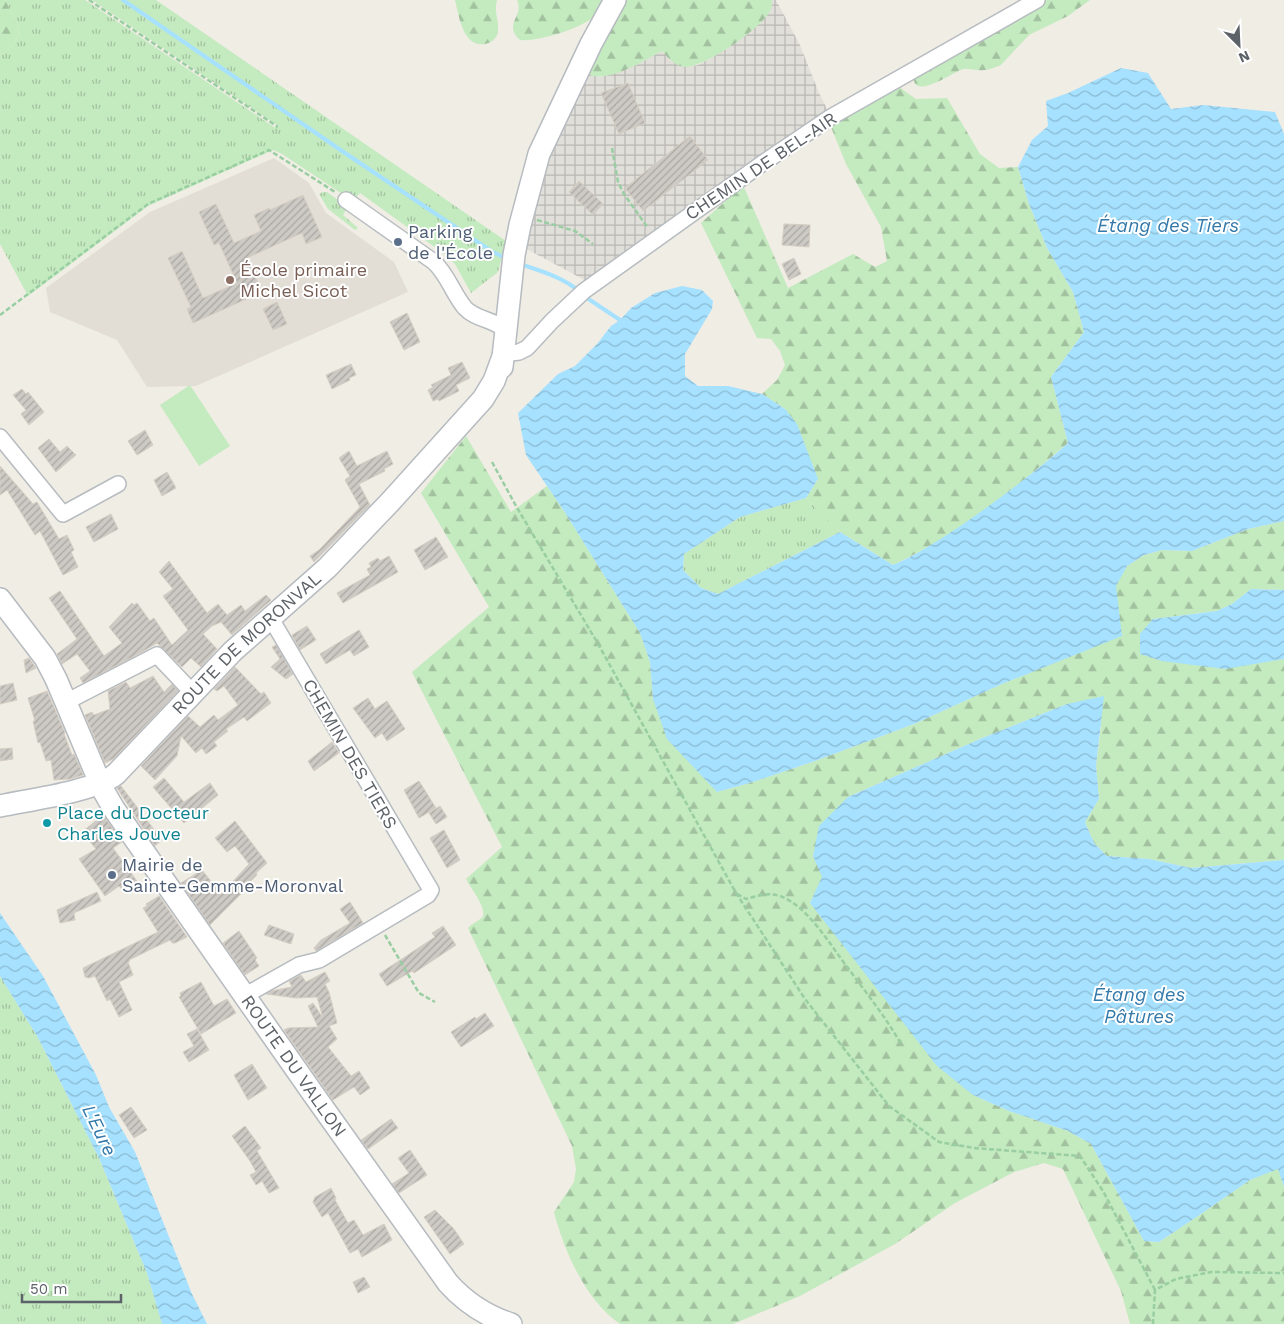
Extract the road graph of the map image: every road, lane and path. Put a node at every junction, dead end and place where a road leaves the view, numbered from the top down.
1 (89, 0) edge
2 (615, 0) edge
3 (1037, 0) edge
4 (278, 127) dead end
5 (612, 148) dead end
6 (346, 200) joint
7 (522, 216) junction
8 (656, 239) junction
9 (592, 244) dead end
10 (0, 315) edge
11 (506, 331) junction
12 (504, 354) junction
13 (0, 437) edge
14 (492, 462) dead end
15 (118, 484) dead end
16 (0, 599) edge
17 (270, 617) junction
18 (192, 692) junction
19 (66, 702) junction
20 (100, 783) junction
21 (0, 806) edge
22 (736, 893) junction
23 (381, 924) junction
24 (244, 996) junction
25 (435, 1002) dead end
26 (901, 1044) dead end
27 (1284, 1273) edge
28 (1155, 1290) junction
29 (511, 1324) edge
30 (1153, 1324) edge

1 - 4 path
2 - 7 street, ROUTE DE MORONVAL
3 - 8 street, CHEMIN DE BEL-AIR
5 - 8 path
6 - 10 path
6 - 11 street
7 - 9 path
7 - 11 street, ROUTE DE MORONVAL
8 - 12 street, CHEMIN DE BEL-AIR
11 - 12 street, ROUTE DE MORONVAL
12 - 17 street, ROUTE DE MORONVAL
13 - 15 street
14 - 22 path
16 - 19 street, ROUTE DU VALLON
17 - 18 street, ROUTE DE MORONVAL
17 - 23 street, CHEMIN DES TIERS
18 - 19 street
18 - 20 street, ROUTE DE MORONVAL
19 - 20 street, ROUTE DU VALLON
20 - 21 street
20 - 24 street, ROUTE DU VALLON
22 - 26 path
22 - 28 path
23 - 24 street
23 - 25 path
24 - 29 street, ROUTE DU VALLON
27 - 28 path
28 - 30 path

